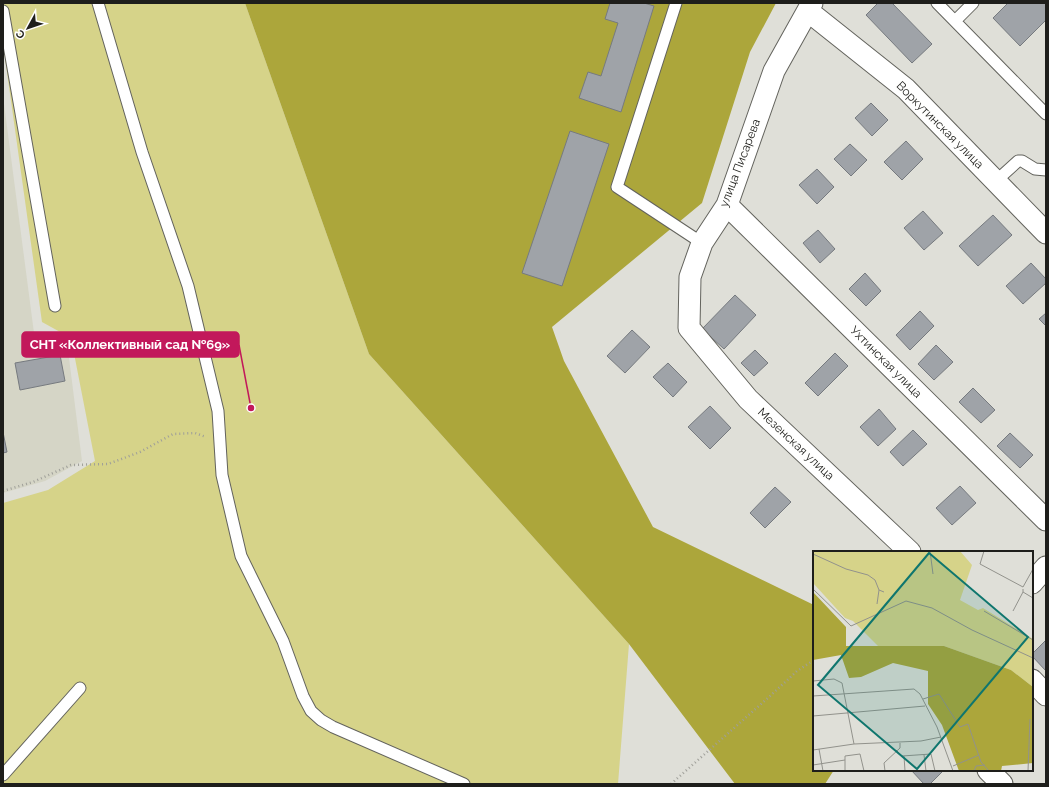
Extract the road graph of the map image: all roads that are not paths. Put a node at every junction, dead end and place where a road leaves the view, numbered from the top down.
1 (98, 3) edge
2 (676, 3) edge
3 (937, 3) edge
4 (973, 3) edge
5 (810, 7) edge
6 (3, 11) edge
7 (955, 21) junction
8 (1045, 110) edge
9 (1045, 169) edge
10 (996, 181) junction
11 (727, 205) junction
12 (1046, 233) edge
13 (702, 242) junction
14 (55, 306) dead end
15 (689, 328) joint
16 (1046, 520) edge
17 (909, 551) edge
18 (1046, 567) edge
19 (1033, 581) edge
20 (1033, 681) edge
21 (80, 688) dead end
22 (1046, 695) edge
23 (989, 771) edge
24 (3, 775) edge
25 (464, 784) edge
26 (1002, 784) edge

1 - 25 lane
2 - 13 lane
3 - 7 lane
4 - 7 lane
5 - 10 street, Воркутинская улица
5 - 11 street, улица Писарева
6 - 14 lane
7 - 8 lane
9 - 10 lane
10 - 12 street, Воркутинская улица
11 - 13 street, улица Писарева
11 - 16 street, Ухтинская улица
13 - 15 street, улица Писарева
15 - 17 street, Мезенская улица
18 - 19 street
20 - 22 street
21 - 24 lane
23 - 26 street

